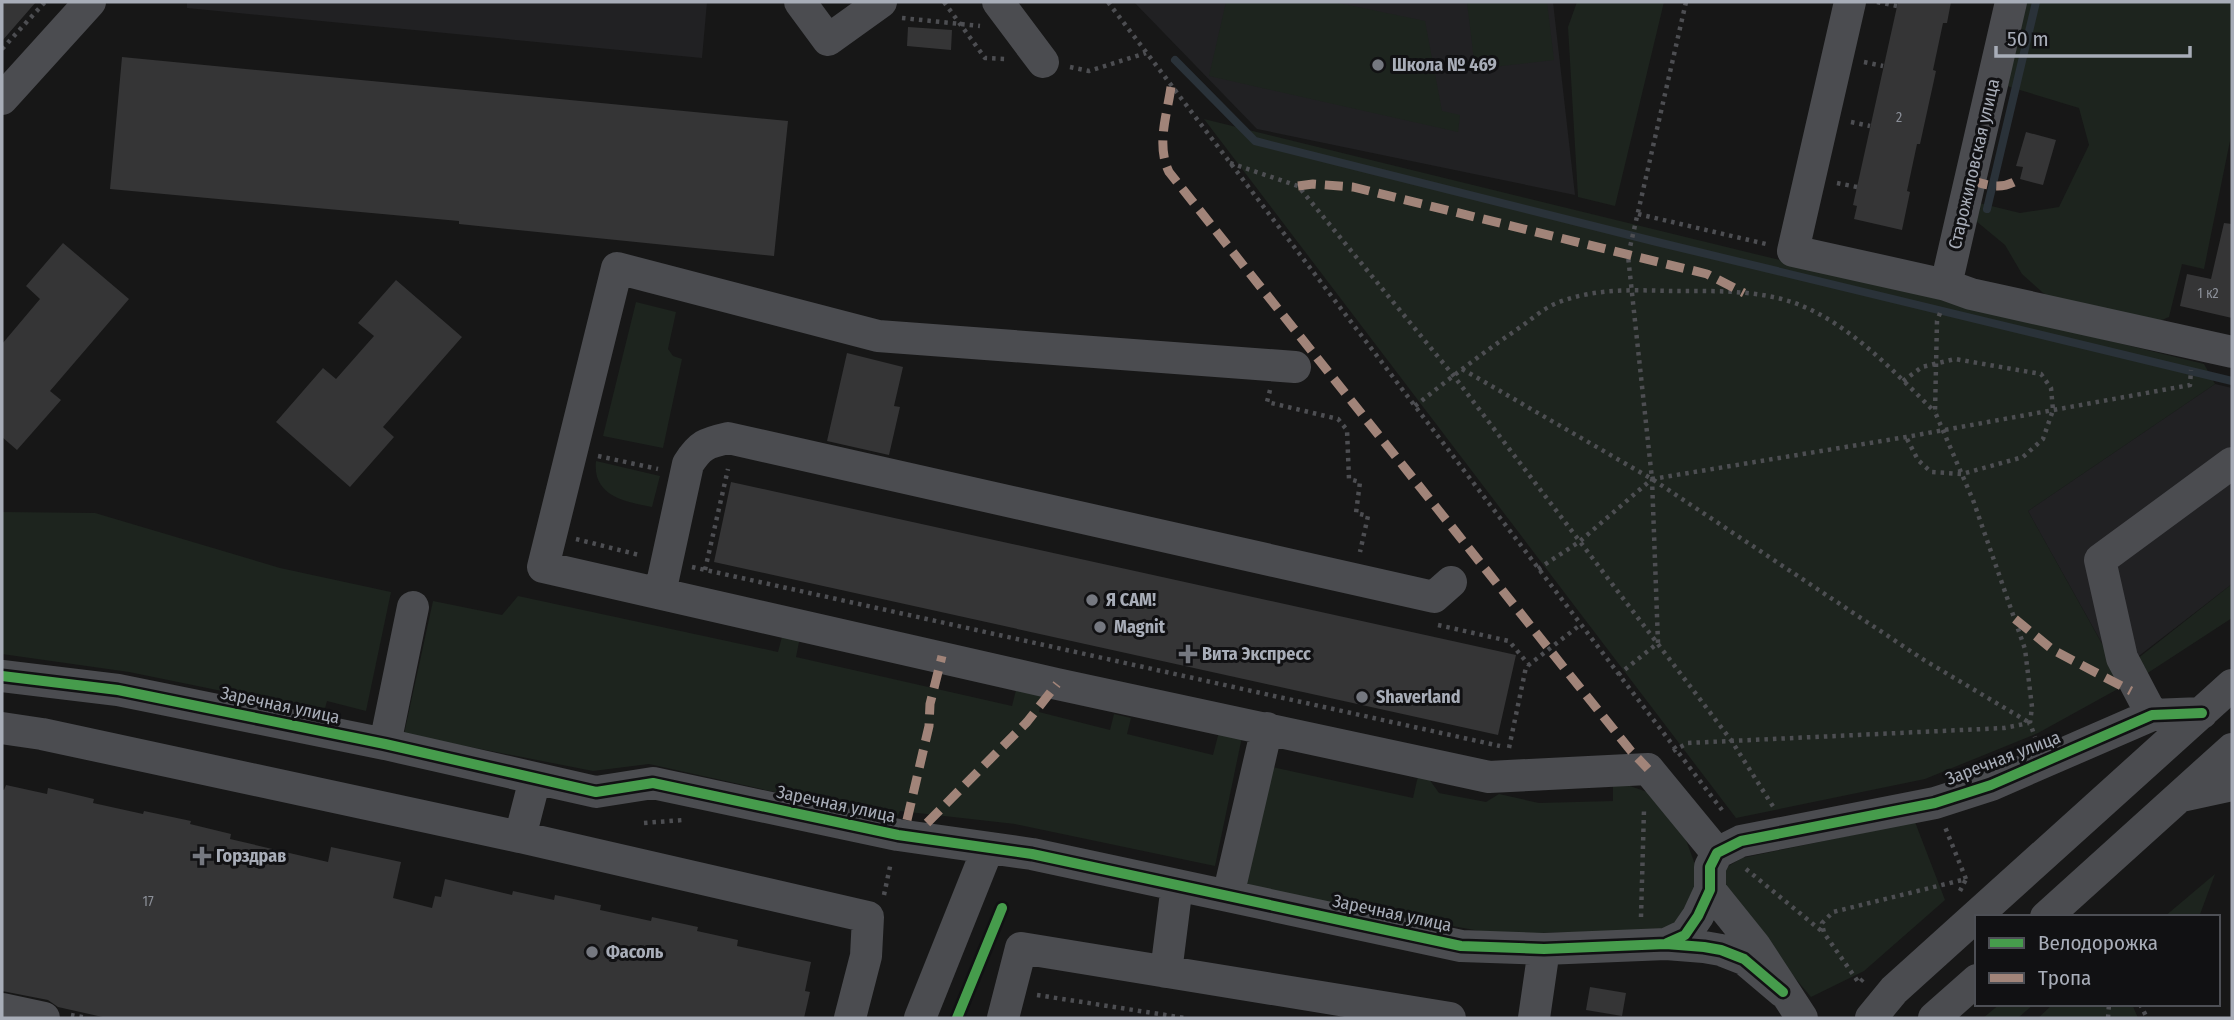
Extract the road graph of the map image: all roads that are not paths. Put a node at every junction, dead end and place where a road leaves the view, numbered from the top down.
1 (90, 2) edge
2 (800, 2) edge
3 (998, 2) edge
4 (1850, 2) edge
5 (2011, 2) edge
6 (878, 4) edge
7 (1043, 62) dead end
8 (2, 99) edge
9 (1946, 285) junction
10 (2232, 352) edge
11 (1285, 366) road end
12 (2232, 463) edge
13 (1451, 582) dead end
14 (660, 593) junction
15 (413, 607) dead end
16 (2, 676) edge
17 (2232, 685) edge
18 (2202, 713) junction
19 (2152, 715) junction
20 (2, 728) edge
21 (1267, 728) junction
22 (385, 744) junction
23 (2232, 749) edge
24 (535, 779) junction
25 (2232, 785) edge
26 (2180, 797) junction
27 (520, 837) junction
28 (1729, 847) junction
29 (988, 849) junction
30 (1177, 885) junction
31 (1710, 890) junction
32 (1228, 896) junction
33 (1977, 915) edge
34 (2048, 915) edge
35 (1975, 917) edge
36 (1666, 944) junction
37 (1544, 949) junction
38 (1166, 972) junction
39 (1975, 982) edge
40 (1783, 992) junction
41 (2, 1009) edge
42 (44, 1018) edge
43 (850, 1018) edge
44 (920, 1018) edge
45 (1003, 1018) edge
46 (1450, 1018) edge
47 (1534, 1018) edge
48 (1802, 1018) edge
49 (1871, 1018) edge
50 (1934, 1018) edge

1 - 8 street
2 - 6 street
3 - 7 street
4 - 9 street
5 - 9 street, Старожиловская улица
9 - 10 street
11 - 14 street
12 - 19 street
13 - 14 street
14 - 21 street
15 - 22 street
16 - 22 street, Заречная улица
17 - 18 street
18 - 19 street, Заречная улица
18 - 33 street
19 - 28 street, Заречная улица
20 - 27 street
21 - 28 street
21 - 32 street
22 - 24 street, Заречная улица
23 - 26 street
24 - 27 street
24 - 29 street, Заречная улица
25 - 26 street
26 - 34 street
27 - 43 street
28 - 31 street
29 - 30 street, Заречная улица
29 - 44 street
30 - 32 street, Заречная улица
30 - 38 street
31 - 36 street
31 - 40 street
32 - 37 street, Заречная улица
35 - 49 street
36 - 37 street, Заречная улица
36 - 40 street, Заречная улица
37 - 47 street
38 - 45 street
38 - 46 street
39 - 50 street
40 - 48 street
41 - 42 street

